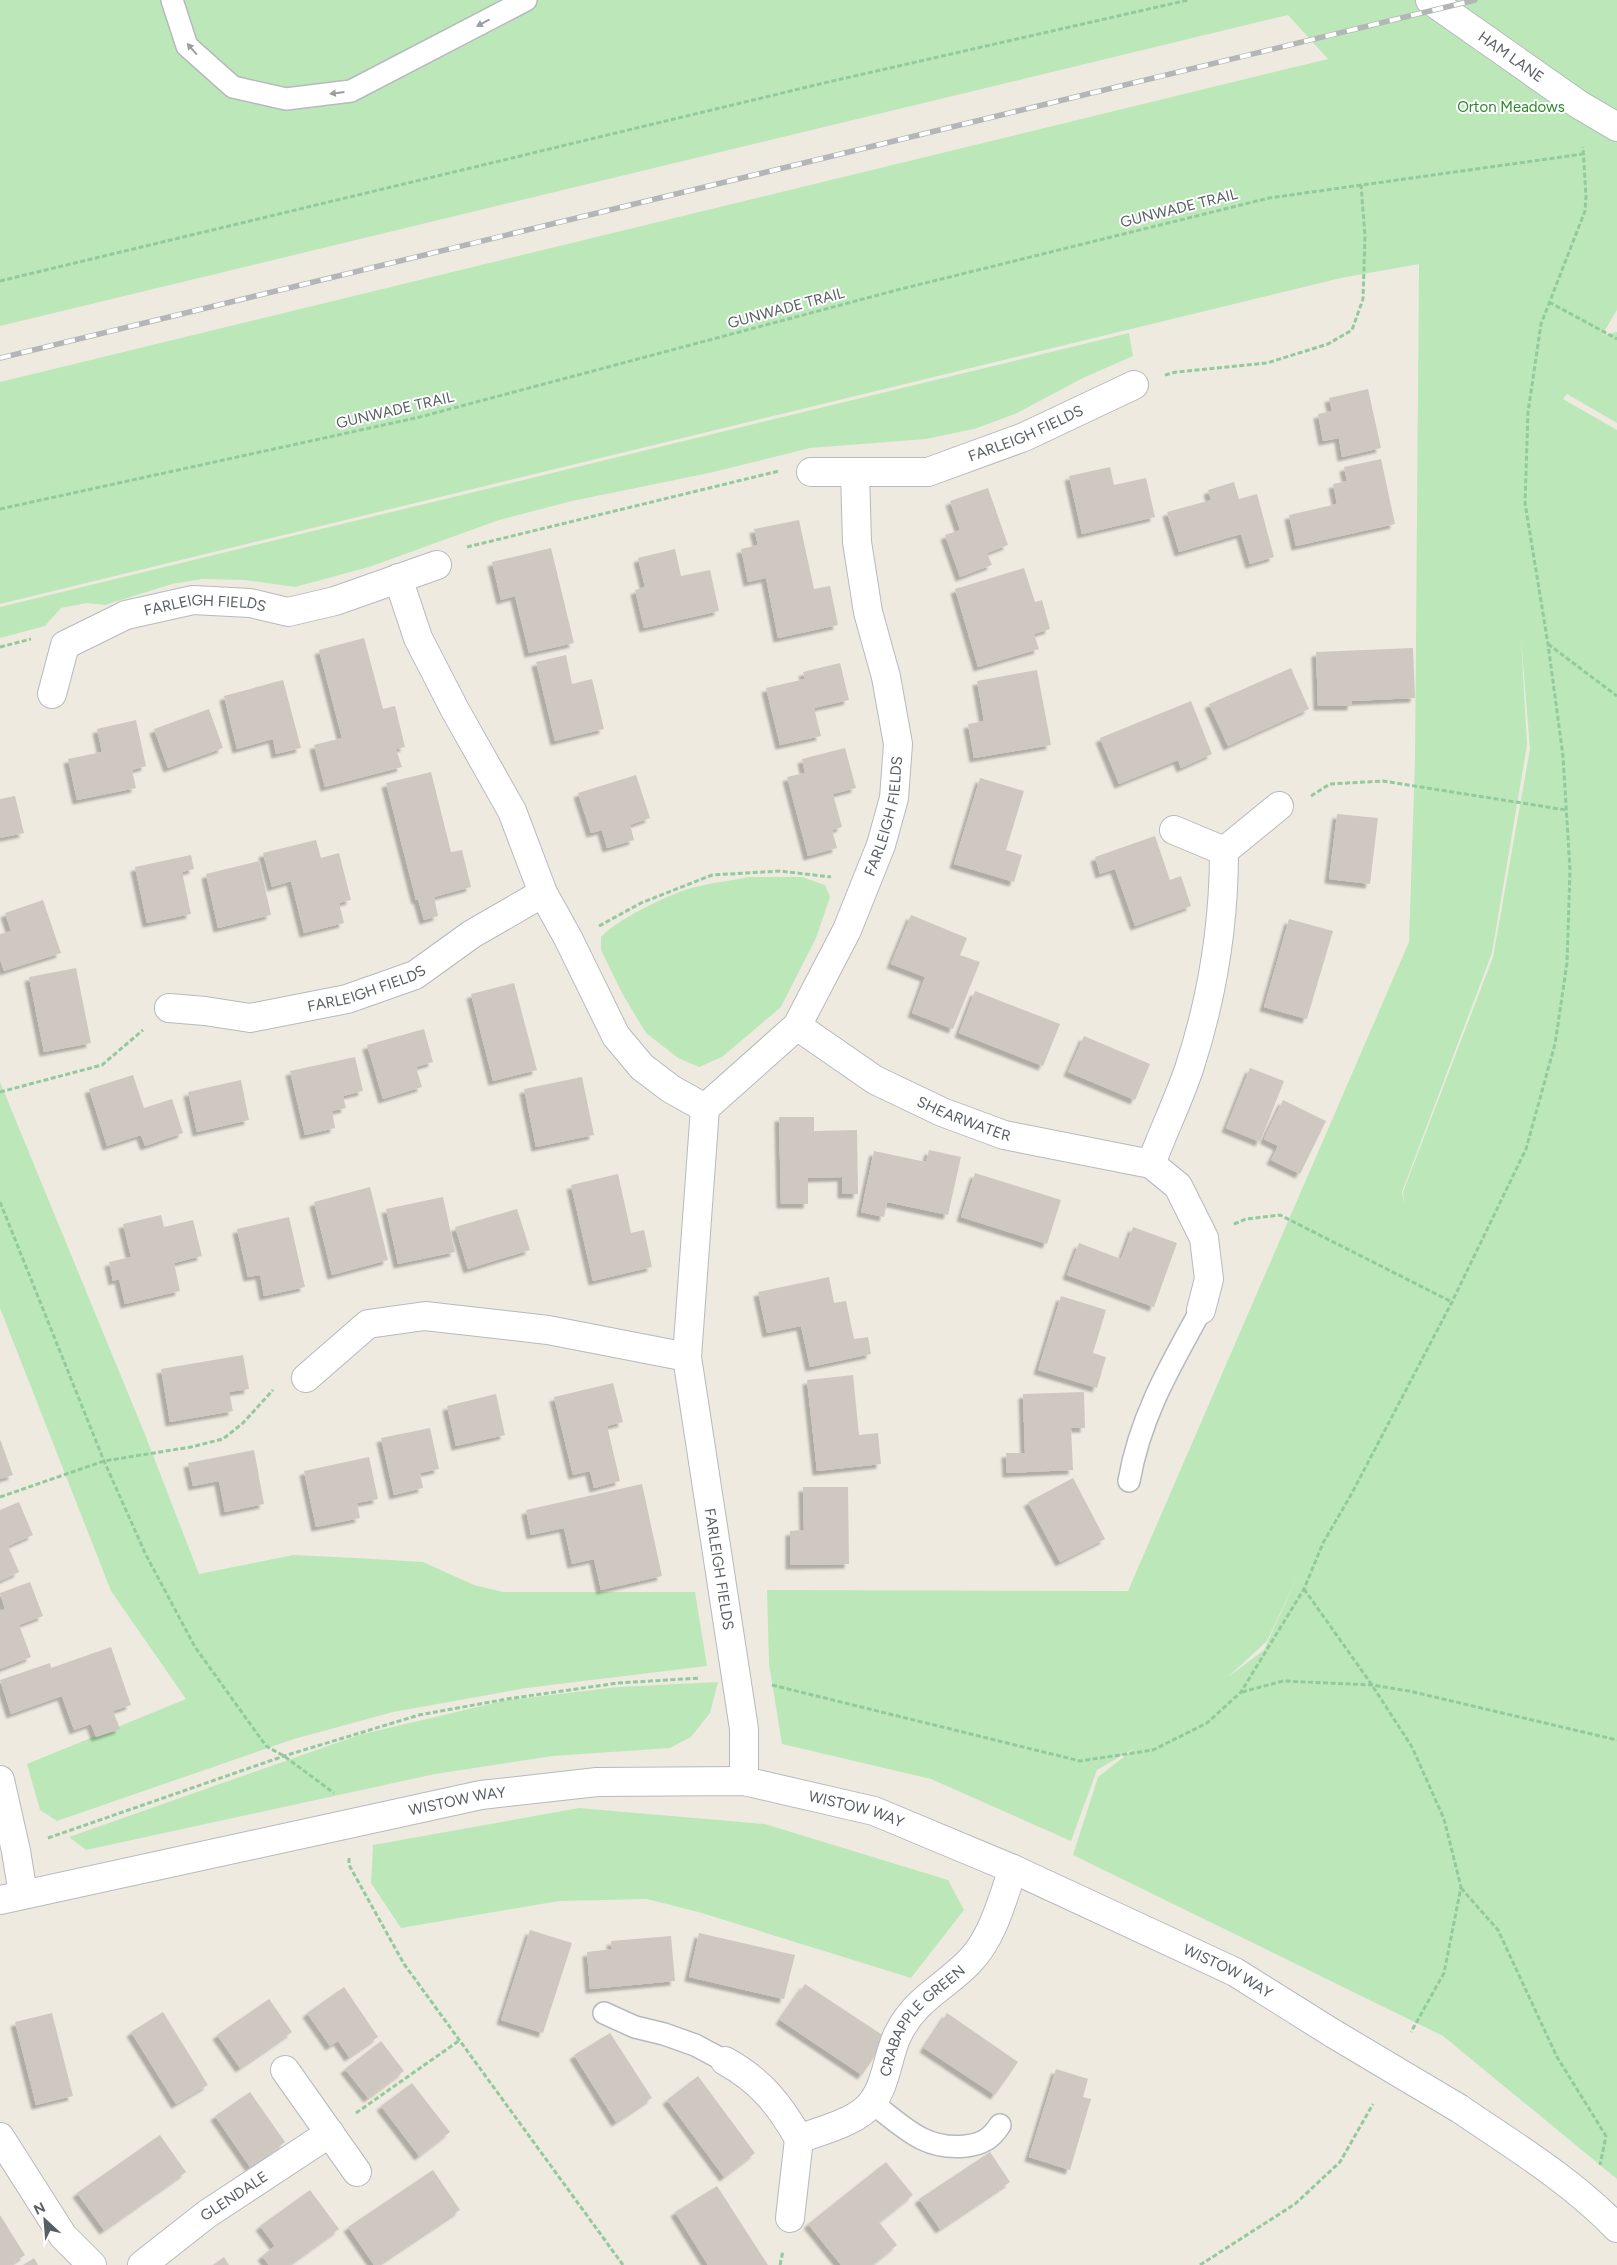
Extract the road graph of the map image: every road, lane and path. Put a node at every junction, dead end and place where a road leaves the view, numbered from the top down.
1 (172, 0) edge
2 (526, 0) edge
3 (1188, 0) edge
4 (1430, 0) edge
5 (1617, 127) edge
6 (1361, 185) junction
7 (0, 281) edge
8 (1549, 302) junction
9 (1617, 339) edge
10 (1134, 385) joint
11 (811, 472) joint
12 (856, 472) junction
13 (0, 509) edge
14 (437, 565) joint
15 (398, 578) junction
16 (1548, 644) junction
17 (52, 694) dead end
18 (1617, 696) edge
19 (1279, 806) joint
20 (1566, 810) junction
21 (1174, 830) dead end
22 (1224, 851) junction
23 (865, 886) junction
24 (543, 892) junction
25 (568, 938) junction
26 (169, 1008) joint
27 (797, 1026) junction
28 (0, 1092) edge
29 (705, 1108) junction
30 (1151, 1164) junction
31 (0, 1202) edge
32 (1204, 1238) junction
33 (1452, 1302) junction
34 (1201, 1310) joint
35 (687, 1357) junction
36 (306, 1378) joint
37 (104, 1461) junction
38 (1129, 1481) dead end
39 (0, 1497) edge
40 (1304, 1589) junction
41 (700, 1678) dead end
42 (1372, 1685) junction
43 (772, 1686) dead end
44 (1241, 1692) junction
45 (1617, 1740) edge
46 (284, 1756) junction
47 (0, 1780) edge
48 (744, 1781) junction
49 (339, 1799) dead end
50 (16, 1851) junction
51 (349, 1856) dead end
52 (1013, 1869) junction
53 (1461, 1887) junction
54 (11, 1897) edge
55 (604, 2013) dead end
56 (1411, 2032) dead end
57 (460, 2040) junction
58 (725, 2061) joint
59 (285, 2070) dead end
60 (871, 2102) junction
61 (1373, 2104) dead end
62 (1000, 2125) dead end
63 (330, 2133) junction
64 (0, 2137) edge
65 (799, 2139) junction
66 (357, 2172) dead end
67 (1592, 2202) junction
68 (790, 2218) dead end
69 (1617, 2228) edge
70 (92, 2265) edge
71 (142, 2265) edge
72 (623, 2265) edge
73 (1200, 2265) edge

2 -> 1 lane
3 - 7 path
4 - 5 street, HAM LANE
6 - 8 path, GUNWADE TRAIL
6 - 10 path
6 - 13 path, GUNWADE TRAIL
8 - 9 path
8 - 16 path
10 - 12 street, FARLEIGH FIELDS
11 - 12 street, FARLEIGH FIELDS
11 - 14 path
12 - 23 street, FARLEIGH FIELDS
14 - 15 street, FARLEIGH FIELDS
15 - 17 street, FARLEIGH FIELDS
15 - 24 street
16 - 18 path
16 - 20 path
19 - 20 path
19 - 22 street
20 - 33 path
21 - 22 street
22 - 30 street
23 - 25 path
23 - 27 street, FARLEIGH FIELDS
24 - 25 street
24 - 26 street, FARLEIGH FIELDS
25 - 29 street
26 - 28 path
27 - 29 street, FARLEIGH FIELDS
27 - 30 street, SHEARWATER
29 - 35 street, FARLEIGH FIELDS
30 - 32 street, SHEARWATER
31 - 37 path
32 - 33 path
32 - 34 street, SHEARWATER
33 - 40 path
34 - 38 lane
35 - 36 street
35 - 48 street, FARLEIGH FIELDS
36 - 37 path
37 - 39 path
37 - 46 path
40 - 42 path
40 - 44 path
41 - 46 path
42 - 44 path
42 - 45 path
42 - 53 path
43 - 44 path
46 - 49 path
46 - 50 path
47 - 50 street
48 - 52 street, WISTOW WAY
48 - 54 street, WISTOW WAY
50 - 54 street
51 - 57 path
52 - 60 street, CRABAPPLE GREEN
52 - 67 street, WISTOW WAY, bridge
53 - 56 path
53 - 67 path
55 - 58 lane
57 - 63 path
57 - 72 path
58 - 65 street
59 - 63 street
60 - 62 lane
60 - 65 street, CRABAPPLE GREEN
61 - 73 path
63 - 66 street
63 - 71 street, GLENDALE
64 - 70 street
65 - 68 street
67 - 69 street, WISTOW WAY

